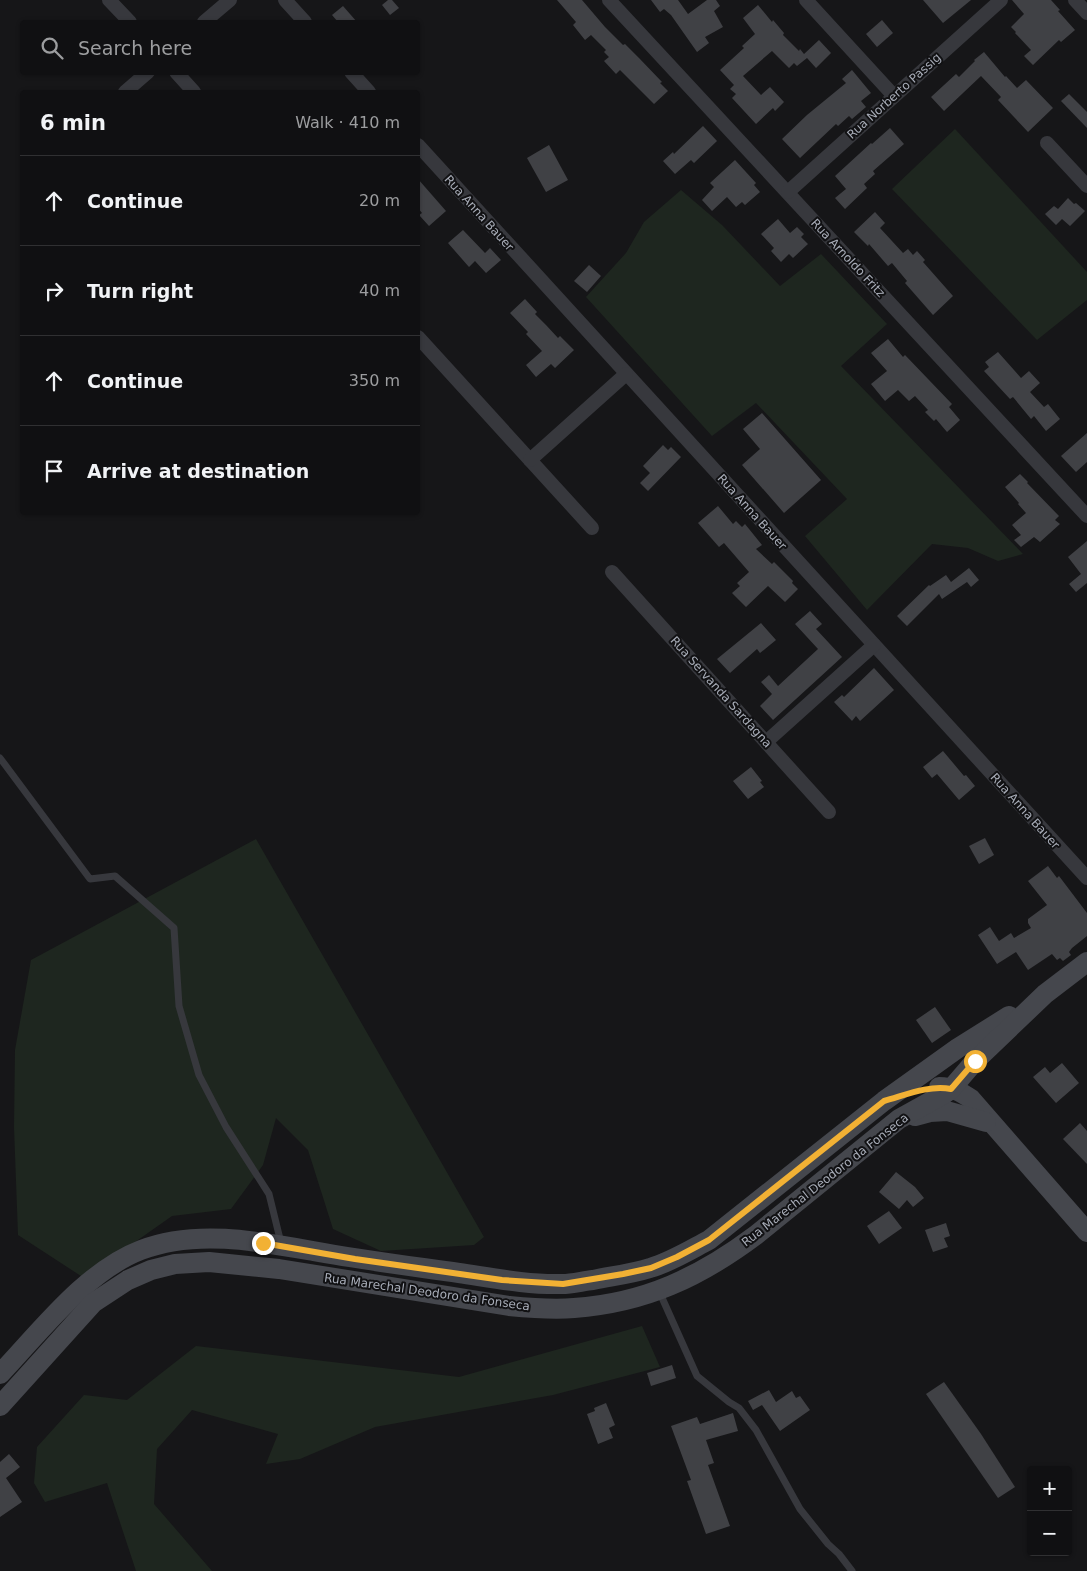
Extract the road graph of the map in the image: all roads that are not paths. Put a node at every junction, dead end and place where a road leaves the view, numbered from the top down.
1 (109, 0) edge
2 (230, 0) edge
3 (285, 0) edge
4 (609, 0) edge
5 (806, 0) edge
6 (1001, 0) edge
7 (1075, 0) edge
8 (1087, 13) edge
9 (128, 20) edge
10 (206, 20) edge
11 (303, 20) edge
12 (145, 75) edge
13 (179, 75) edge
14 (354, 75) edge
15 (127, 90) edge
16 (192, 90) edge
17 (367, 90) edge
18 (894, 96) junction
19 (1047, 142) dead end
20 (420, 147) edge
21 (1087, 186) edge
22 (788, 192) junction
23 (420, 339) edge
24 (626, 374) junction
25 (530, 460) junction
26 (1087, 516) edge
27 (592, 528) dead end
28 (612, 572) dead end
29 (874, 645) junction
30 (766, 742) junction
31 (0, 758) edge
32 (830, 812) dead end
33 (1087, 878) edge
34 (1087, 962) edge
35 (1045, 994) junction
36 (958, 1048) junction
37 (975, 1061) junction
38 (951, 1089) junction
39 (884, 1101) junction
40 (899, 1119) junction
41 (988, 1120) junction
42 (1087, 1232) edge
43 (282, 1246) junction
44 (651, 1268) junction
45 (279, 1269) junction
46 (659, 1291) junction
47 (0, 1374) edge
48 (0, 1406) edge
49 (852, 1571) edge

1 - 9 street
2 - 10 street
3 - 11 street
4 - 22 street, Rua Arnoldo Fritz
5 - 18 street
6 - 18 street, Rua Norberto Passig
7 - 8 street
12 - 15 street
13 - 16 street
14 - 17 street
18 - 22 street, Rua Norberto Passig
19 - 21 street
20 - 24 street, Rua Anna Bauer
22 - 26 street, Rua Arnoldo Fritz
23 - 25 street
24 - 25 street
24 - 29 street, Rua Anna Bauer
25 - 27 street
28 - 30 street, Rua Servanda Sardagna
29 - 30 street
29 - 33 street, Rua Anna Bauer
30 - 32 street, Rua Servanda Sardagna
31 - 43 lane
34 - 35 main road, Rua Marechal Deodoro da Fonseca
35 - 36 main road, Rua Marechal Deodoro da Fonseca
35 - 37 main road, Rua Marechal Deodoro da Fonseca
36 - 38 main road
36 - 39 main road, Rua Marechal Deodoro da Fonseca
37 - 38 main road, Rua Marechal Deodoro da Fonseca
37 - 41 main road
38 - 39 main road
38 - 40 main road, Rua Marechal Deodoro da Fonseca
38 - 41 main road
39 - 44 main road, Rua Marechal Deodoro da Fonseca
40 - 41 main road
40 - 46 main road, Rua Marechal Deodoro da Fonseca
41 - 42 main road
43 - 44 main road, Rua Marechal Deodoro da Fonseca
43 - 45 main road
43 - 47 main road, Rua Marechal Deodoro da Fonseca
44 - 46 main road
45 - 46 main road, Rua Marechal Deodoro da Fonseca
45 - 48 main road, Rua Marechal Deodoro da Fonseca
46 - 49 lane

